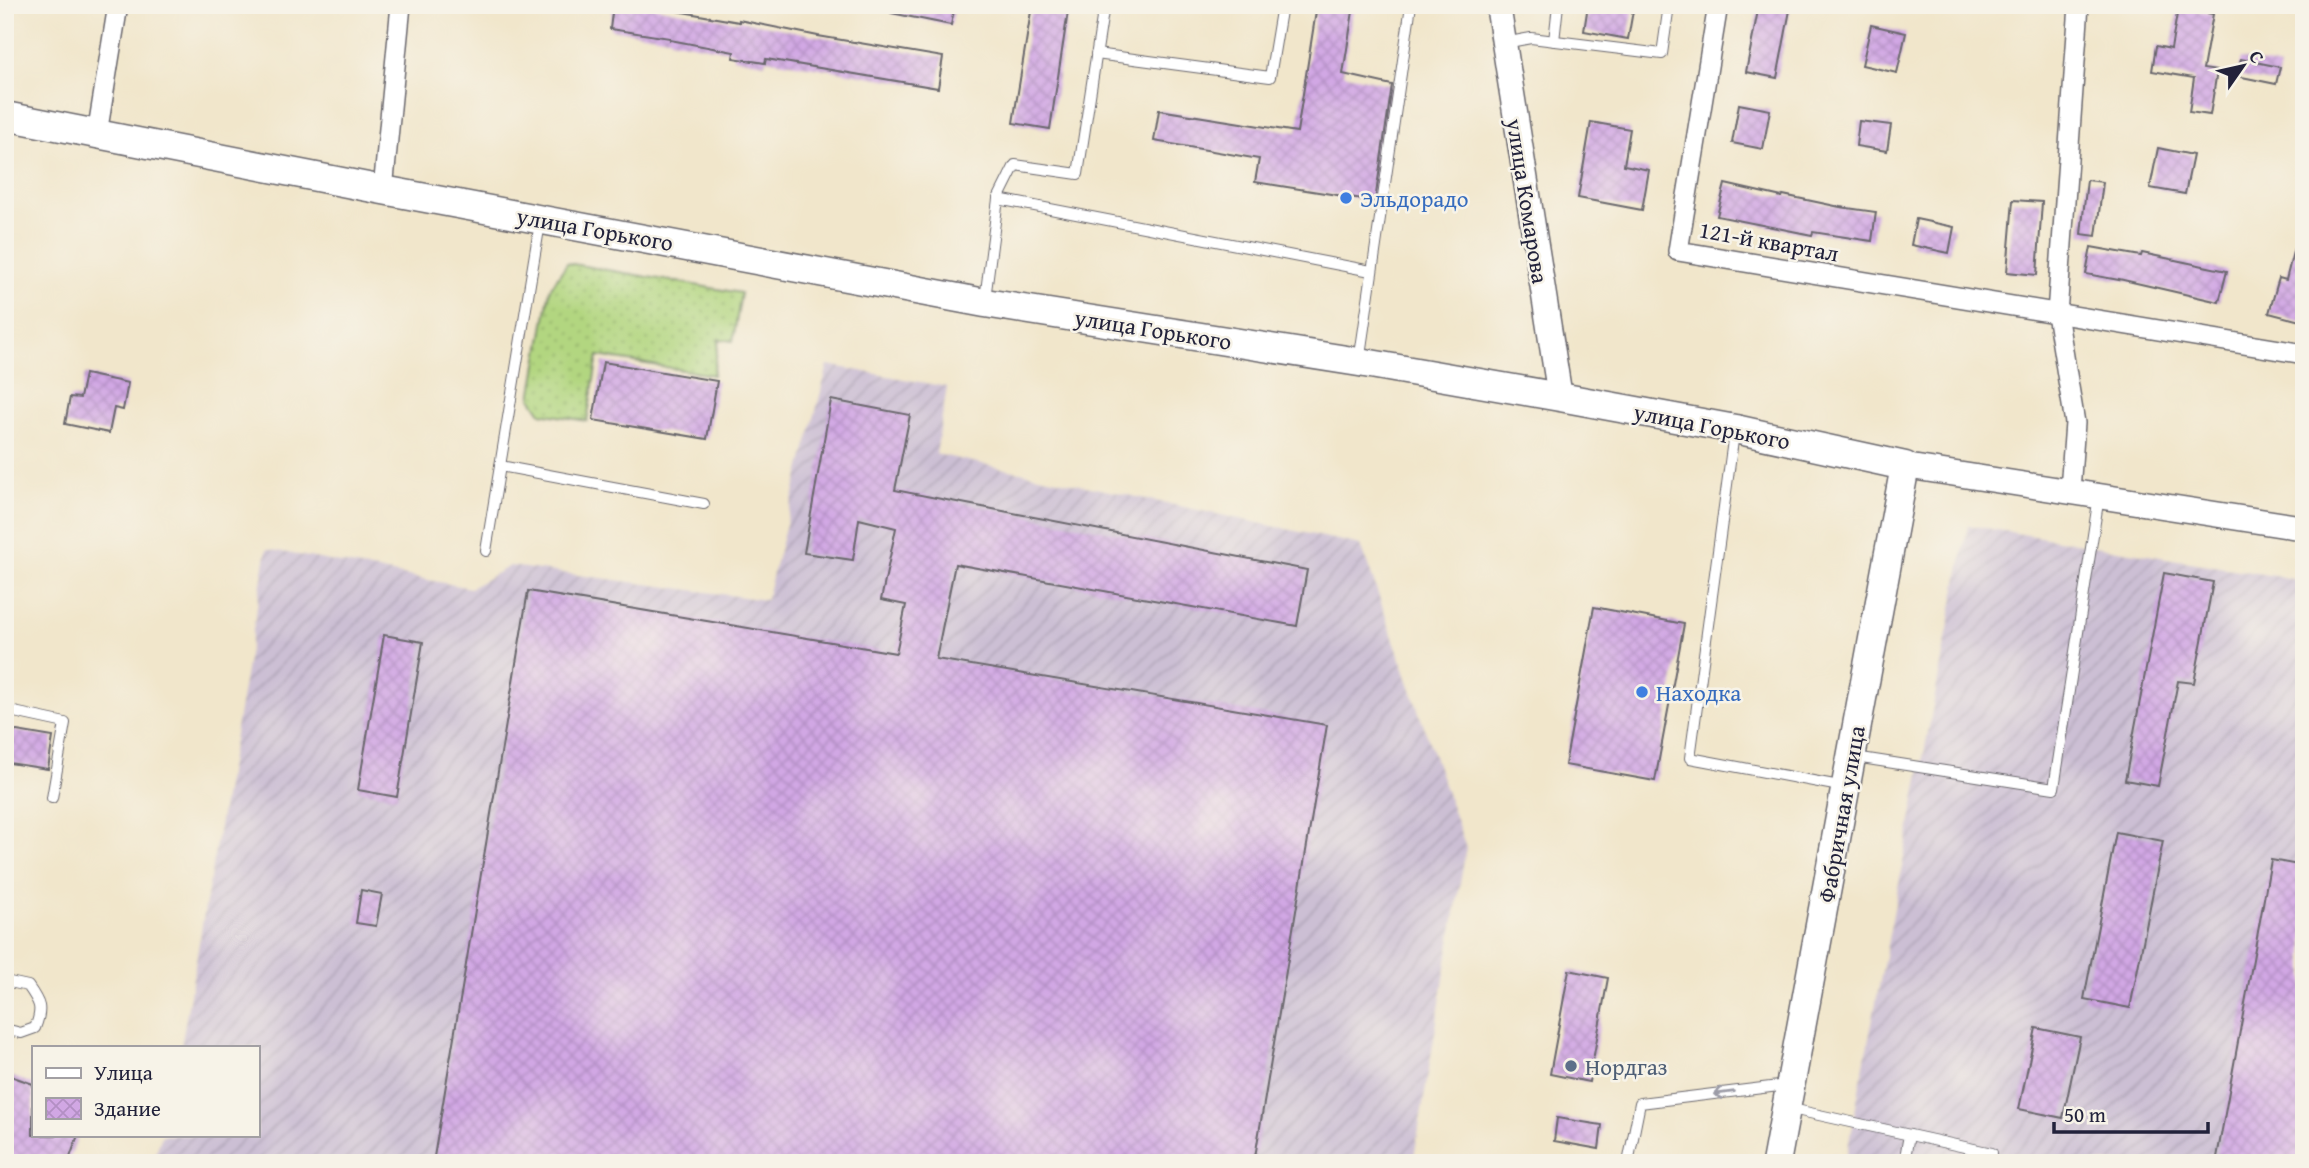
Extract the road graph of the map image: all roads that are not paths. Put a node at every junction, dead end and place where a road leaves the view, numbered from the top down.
1 (118, 5) edge
2 (401, 5) edge
3 (1104, 5) edge
4 (1282, 5) edge
5 (1411, 5) edge
6 (1498, 5) edge
7 (1558, 5) edge
8 (1669, 5) edge
9 (1718, 5) edge
10 (2079, 5) edge
11 (1554, 41) junction
12 (1503, 43) junction
13 (1096, 54) junction
14 (5, 116) edge
15 (96, 134) junction
16 (383, 190) junction
17 (998, 199) junction
18 (541, 219) junction
19 (1371, 271) junction
20 (985, 303) junction
21 (2057, 314) junction
22 (2304, 354) edge
23 (1359, 362) junction
24 (1560, 397) junction
25 (1735, 429) junction
26 (500, 466) junction
27 (1905, 466) junction
28 (2070, 490) junction
29 (2099, 495) junction
30 (704, 504) dead end
31 (2304, 528) edge
32 (485, 551) dead end
33 (5, 710) edge
34 (1851, 756) junction
35 (1846, 787) junction
36 (52, 798) dead end
37 (5, 981) edge
38 (5, 1029) edge
39 (1789, 1096) junction
40 (1909, 1135) junction
41 (1628, 1163) edge
42 (1776, 1163) edge
43 (1904, 1163) edge
44 (1991, 1163) edge

1 - 15 street
2 - 16 street
3 - 13 lane
4 - 13 lane
5 - 19 lane
6 - 12 street, улица Комарова
7 - 11 lane
8 - 11 lane
9 - 21 street, 121-й квартал
10 - 21 street
11 - 12 lane
12 - 24 street, улица Комарова
13 - 17 lane
14 - 15 main road, улица Горького
15 - 16 main road, улица Горького
16 - 18 main road, улица Горького
17 - 19 lane
17 - 20 lane
18 - 20 main road, улица Горького
18 - 26 lane
19 - 23 lane
20 - 23 main road, улица Горького
21 - 22 street, 121-й квартал
21 - 28 street
23 - 24 main road, улица Горького
24 - 25 main road, улица Горького
25 - 27 main road, улица Горького
25 - 35 lane
26 - 30 lane
26 - 32 lane
27 - 28 street, улица Горького
27 - 34 main road, Фабричная улица
28 - 29 street, улица Горького
29 - 31 street, улица Горького
29 - 34 lane
33 - 36 lane
34 - 35 main road, Фабричная улица
35 - 39 main road, Фабричная улица
37 - 38 lane
39 - 40 lane
39 -> 41 lane
39 - 42 main road, Фабричная улица
40 - 43 lane
40 - 44 lane

